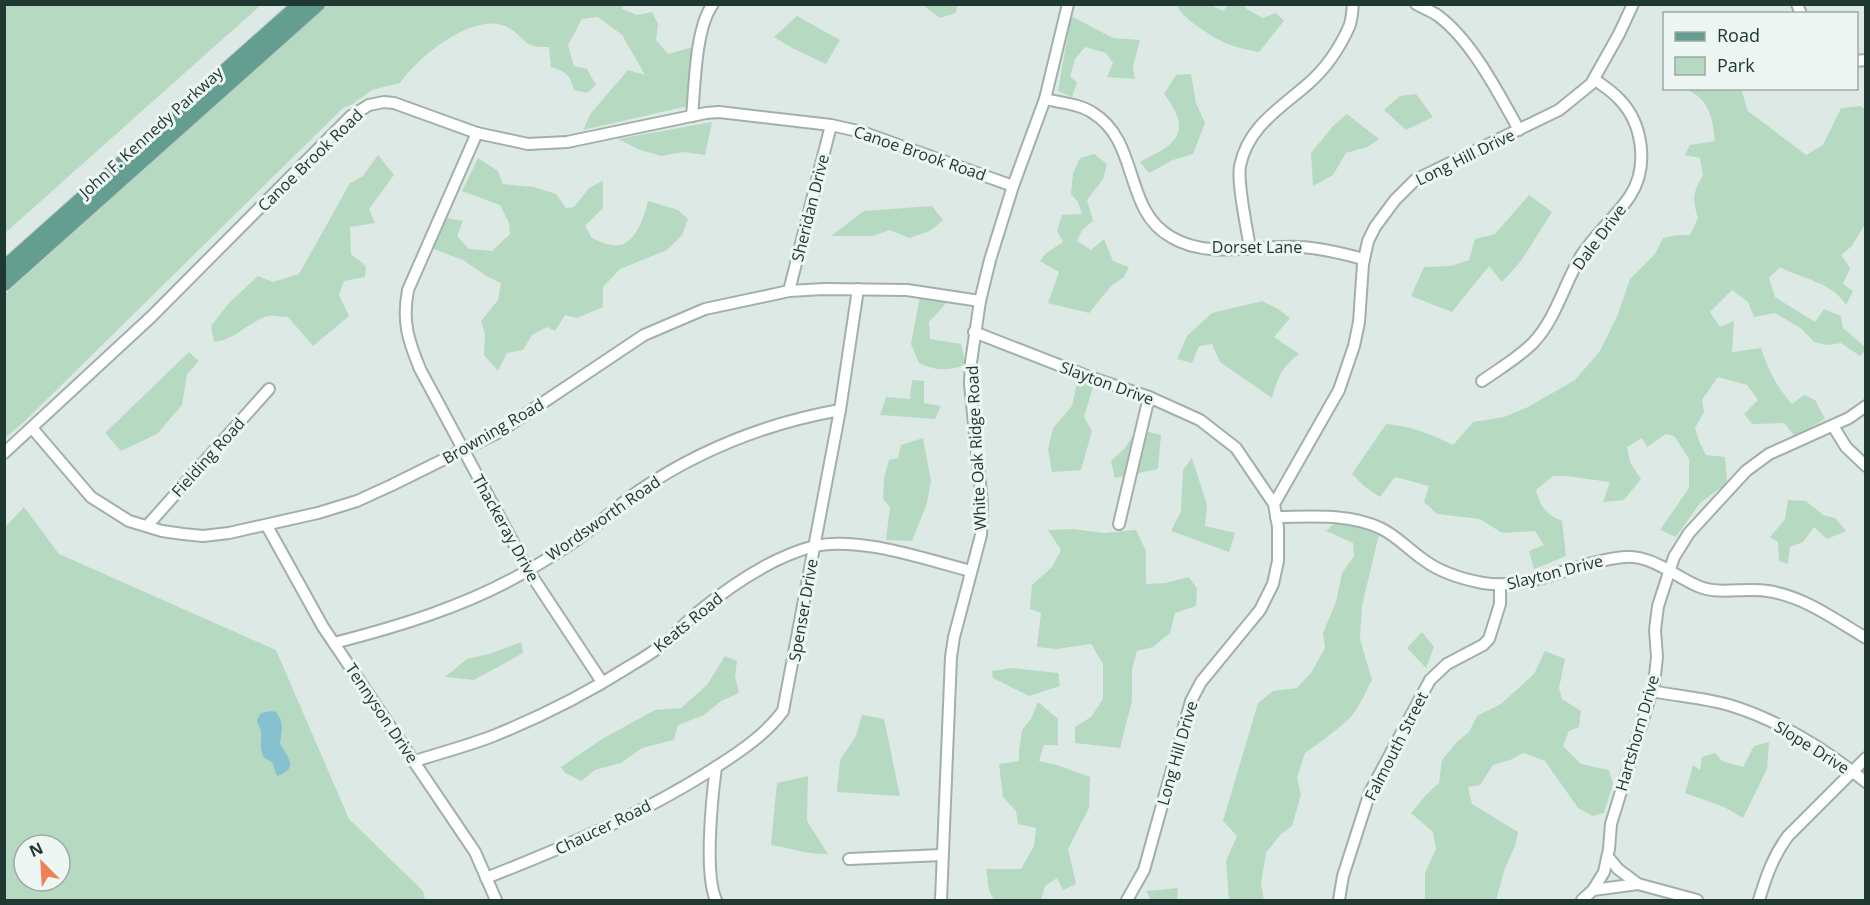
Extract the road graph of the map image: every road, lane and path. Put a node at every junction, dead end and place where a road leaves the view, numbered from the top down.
1 (300, 4) edge
2 (318, 4) edge
3 (713, 4) edge
4 (1068, 4) edge
5 (1353, 4) edge
6 (1416, 4) edge
7 (1633, 4) edge
8 (1594, 79) junction
9 (1045, 99) junction
10 (692, 116) junction
11 (831, 125) junction
12 (1519, 130) junction
13 (477, 133) junction
14 (1013, 186) junction
15 (1250, 248) junction
16 (1364, 259) junction
17 (4, 268) edge
18 (4, 284) edge
19 (858, 290) junction
20 (789, 291) junction
21 (980, 301) junction
22 (974, 332) junction
23 (1482, 381) dead end
24 (269, 389) dead end
25 (1149, 397) junction
26 (1866, 406) edge
27 (840, 410) junction
28 (1833, 426) junction
29 (32, 428) junction
30 (464, 450) junction
31 (4, 453) edge
32 (1866, 466) edge
33 (1274, 504) junction
34 (1276, 517) junction
35 (1119, 524) dead end
36 (147, 526) junction
37 (267, 526) junction
38 (814, 547) junction
39 (528, 570) junction
40 (1670, 570) junction
41 (971, 571) junction
42 (1500, 585) junction
43 (1866, 638) edge
44 (334, 643) junction
45 (602, 682) junction
46 (1652, 691) junction
47 (1866, 758) edge
48 (415, 761) junction
49 (716, 767) junction
50 (1852, 771) junction
51 (1866, 782) edge
52 (942, 855) junction
53 (1608, 857) junction
54 (849, 859) dead end
55 (486, 878) junction
56 (1638, 884) junction
57 (1593, 890) junction
58 (1136, 895) edge
59 (496, 900) edge
60 (716, 900) edge
61 (940, 900) edge
62 (1128, 900) edge
63 (1339, 900) edge
64 (1582, 900) edge
65 (1697, 900) edge
66 (1759, 900) edge

1 - 17 main road, John F. Kennedy Parkway
2 - 18 main road, John F. Kennedy Parkway
3 - 10 street
4 - 9 street, White Oak Ridge Road
5 - 15 street
6 - 12 street
7 - 8 street, Long Hill Drive
8 - 12 street, Long Hill Drive
8 - 23 street, Dale Drive
9 - 14 street, White Oak Ridge Road
9 - 15 street, Dorset Lane
10 - 11 street, Canoe Brook Road
10 - 13 street, Canoe Brook Road
11 - 14 street, Canoe Brook Road
11 - 20 street, Sheridan Drive
12 - 16 street, Long Hill Drive
13 - 29 street, Canoe Brook Road
13 - 30 street, Thackeray Drive
14 - 21 street, White Oak Ridge Road
15 - 16 street, Dorset Lane
16 - 33 street, Long Hill Drive
19 - 20 street, Browning Road
19 - 21 street, Browning Road
19 - 27 street, Spenser Drive
20 - 30 street, Browning Road
21 - 22 street, White Oak Ridge Road
22 - 25 street, Slayton Drive
22 - 41 street, White Oak Ridge Road
24 - 36 street, Fielding Road
25 - 33 street, Slayton Drive
25 - 35 street
26 - 28 street, Hartshorn Drive
27 - 38 street, Spenser Drive
27 - 39 street, Wordsworth Road
28 - 32 street
28 - 40 street, Hartshorn Drive
29 - 31 street, Canoe Brook Road
29 - 36 street, Browning Road
30 - 37 street, Browning Road
30 - 39 street, Thackeray Drive
33 - 34 street, Long Hill Drive
34 - 42 street, Slayton Drive
34 - 58 street, Long Hill Drive
36 - 37 street, Browning Road
37 - 44 street, Tennyson Drive
38 - 41 street, Keats Road
38 - 45 street, Keats Road
38 - 49 street, Spenser Drive
39 - 44 street, Wordsworth Road
39 - 45 street, Thackeray Drive
40 - 42 street, Slayton Drive
40 - 43 street, Slayton Drive
40 - 46 street, Hartshorn Drive
41 - 52 street, White Oak Ridge Road
42 - 63 street, Falmouth Street
44 - 48 street, Tennyson Drive
45 - 48 street, Keats Road
46 - 50 street, Slope Drive
46 - 53 street, Hartshorn Drive
47 - 50 street
48 - 55 street, Tennyson Drive
49 - 55 street, Chaucer Road
49 - 60 street
50 - 51 street, Slope Drive
50 - 66 street
52 - 54 street
52 - 61 street, White Oak Ridge Road
53 - 56 street
53 - 57 street, Hartshorn Drive
55 - 59 street, Tennyson Drive
56 - 57 street
56 - 65 street
57 - 64 street, Hartshorn Drive
58 - 62 street, Long Hill Drive

